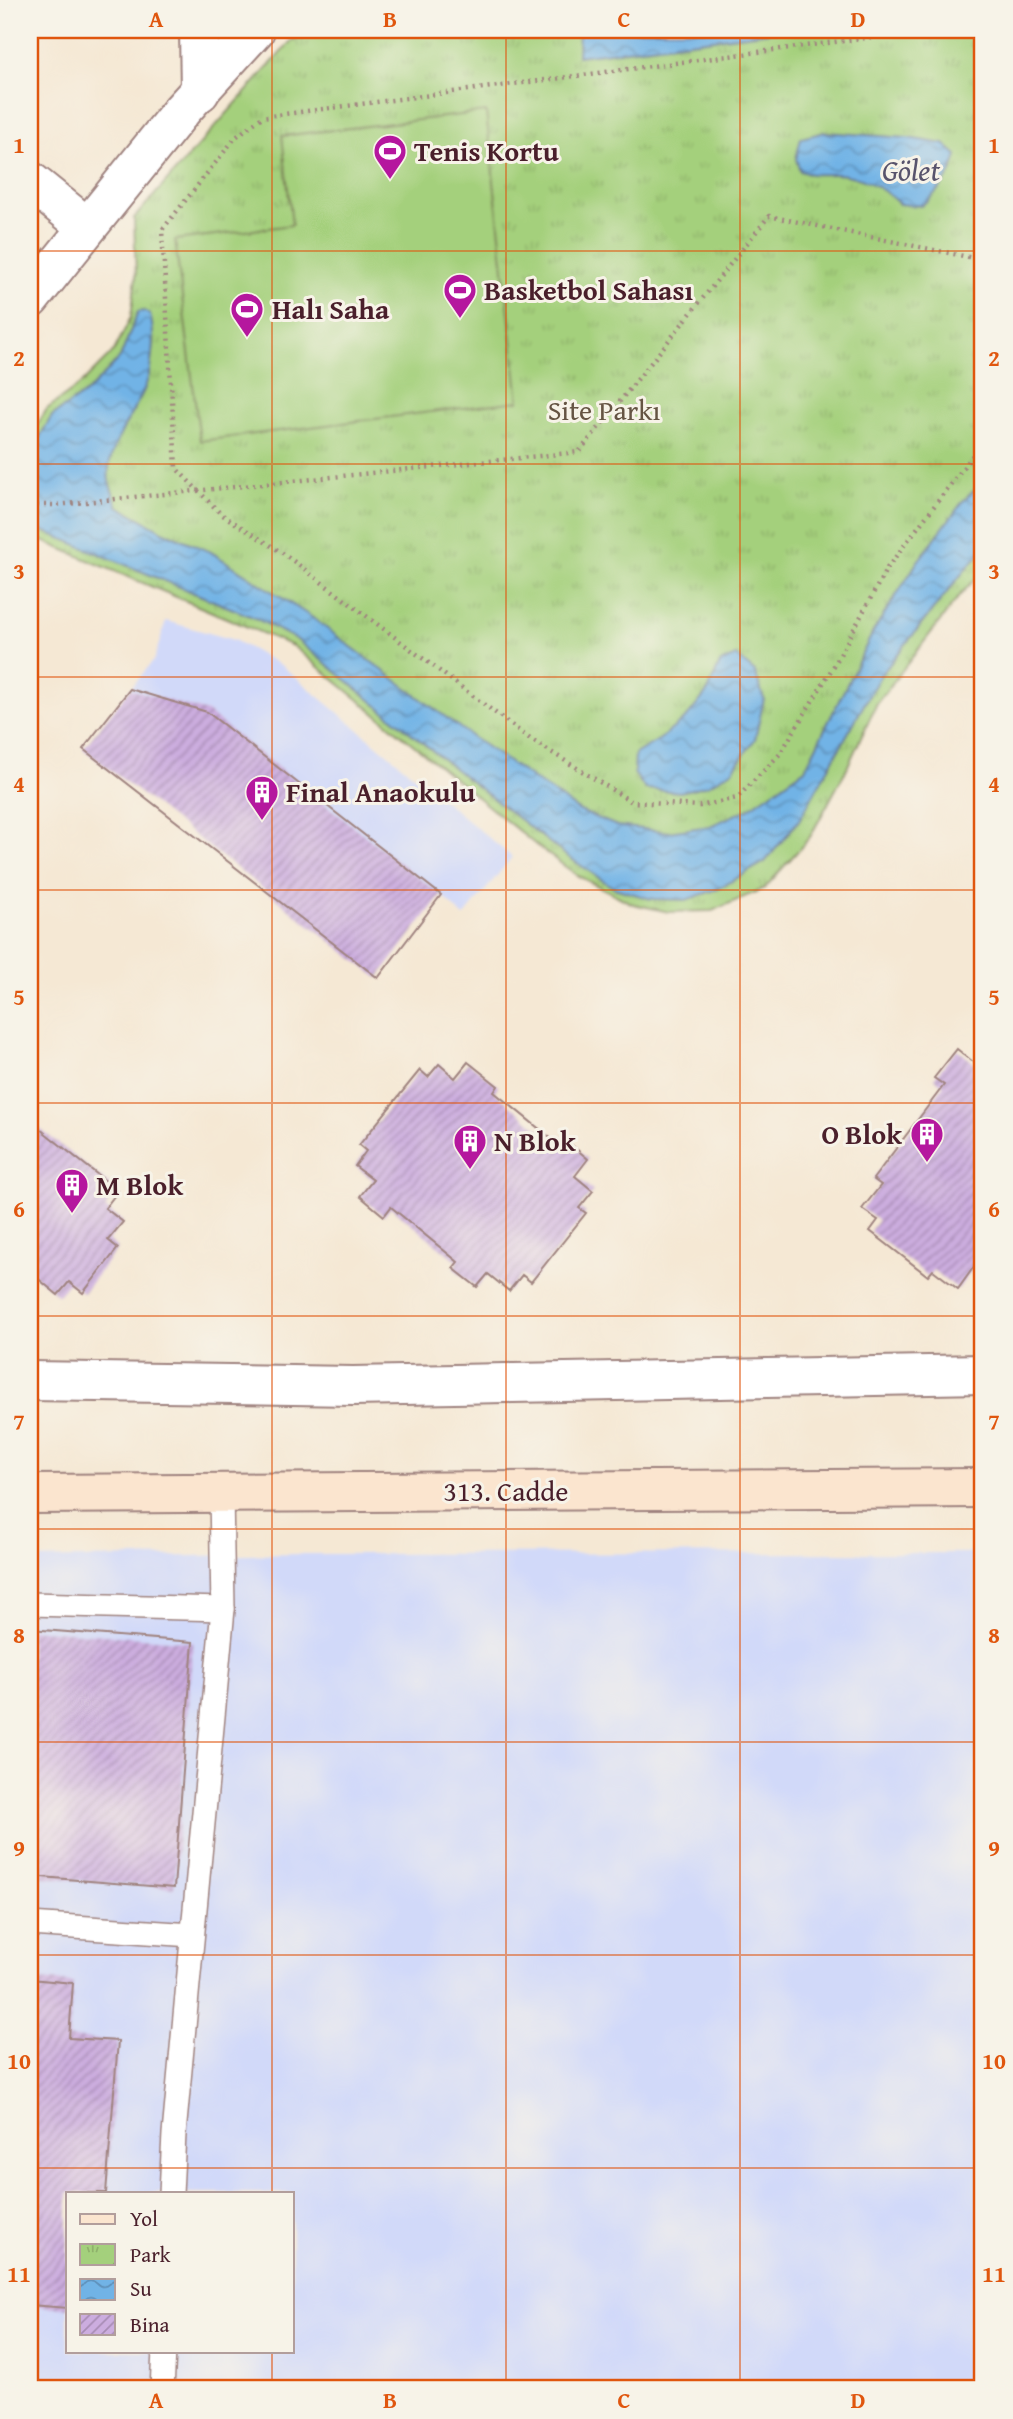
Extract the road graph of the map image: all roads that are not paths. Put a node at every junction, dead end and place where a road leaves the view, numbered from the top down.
1 (199, 30) edge
2 (255, 30) edge
3 (200, 92) junction
4 (30, 181) edge
5 (87, 228) junction
6 (30, 299) edge
7 (983, 1374) edge
8 (30, 1381) edge
9 (983, 1488) edge
10 (221, 1493) junction
11 (30, 1494) edge
12 (30, 1604) edge
13 (223, 1609) junction
14 (30, 1924) edge
15 (192, 1935) junction
16 (171, 2192) edge
17 (164, 2352) edge
18 (162, 2389) edge

1 - 3 street
2 - 3 street
3 - 5 street
4 - 5 street
5 - 6 street
7 - 8 street
9 - 10 main road, 313. Cadde
10 - 11 main road, 313. Cadde
10 - 13 lane
12 - 13 lane
13 - 15 lane
14 - 15 lane
15 - 16 lane
17 - 18 lane

